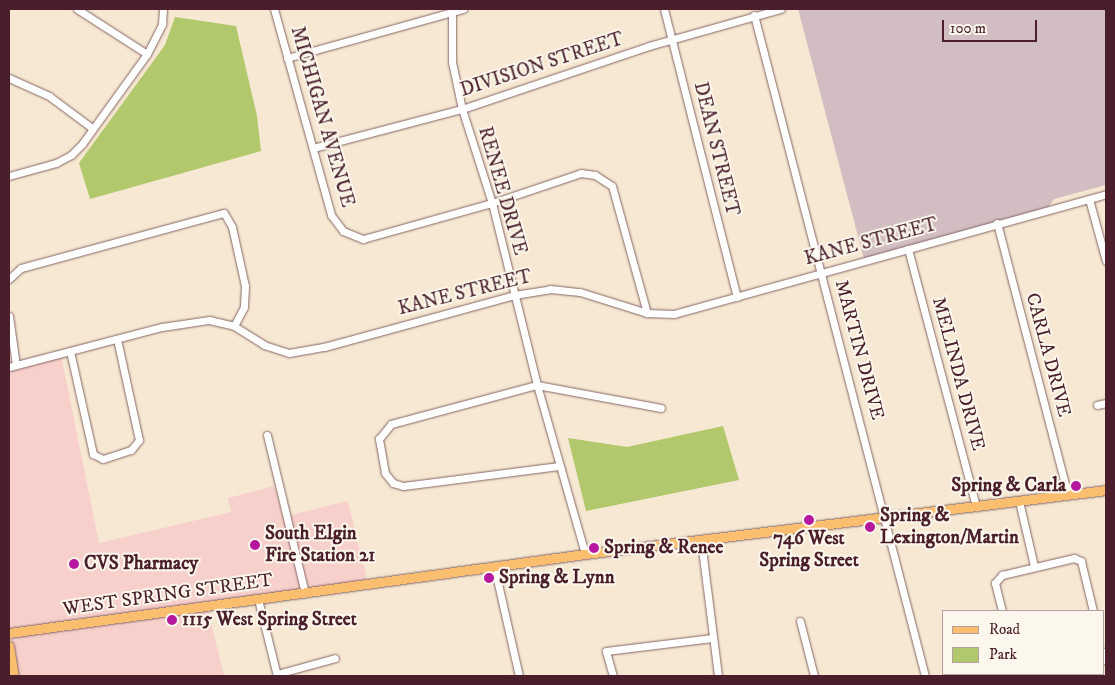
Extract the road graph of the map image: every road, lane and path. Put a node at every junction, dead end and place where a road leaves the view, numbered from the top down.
1 (76, 9) edge
2 (163, 9) edge
3 (274, 9) edge
4 (463, 9) edge
5 (664, 9) edge
6 (781, 9) edge
7 (452, 10) edge
8 (754, 16) junction
9 (673, 42) junction
10 (147, 54) junction
11 (287, 58) junction
12 (9, 78) edge
13 (462, 109) junction
14 (92, 128) junction
15 (313, 148) junction
16 (9, 176) edge
17 (1106, 194) edge
18 (1089, 199) junction
19 (492, 203) junction
20 (997, 224) junction
21 (908, 249) junction
22 (1106, 261) edge
23 (822, 272) junction
24 (9, 279) edge
25 (514, 295) junction
26 (737, 297) junction
27 (647, 313) junction
28 (9, 316) edge
29 (234, 326) junction
30 (117, 339) junction
31 (70, 351) junction
32 (12, 366) edge
33 (537, 385) junction
34 (1106, 403) edge
35 (1097, 405) dead end
36 (661, 408) dead end
37 (267, 435) dead end
38 (559, 466) junction
39 (1106, 490) edge
40 (1068, 495) junction
41 (1020, 501) junction
42 (976, 507) junction
43 (886, 518) junction
44 (701, 541) junction
45 (585, 554) junction
46 (494, 566) junction
47 (1034, 566) junction
48 (305, 593) junction
49 (258, 599) junction
50 (1002, 610) edge
51 (1093, 610) edge
52 (800, 621) dead end
53 (9, 633) edge
54 (712, 638) junction
55 (9, 646) edge
56 (335, 658) dead end
57 (277, 675) edge
58 (14, 676) edge
59 (519, 676) edge
60 (613, 676) edge
61 (718, 676) edge
62 (814, 676) edge
63 (924, 676) edge

1 - 10 street
2 - 10 street
3 - 11 street, MICHIGAN AVENUE
4 - 7 street
5 - 9 street, DEAN STREET
6 - 8 street, DIVISION STREET
7 - 11 street
7 - 13 street, RENEE DRIVE
8 - 9 street, DIVISION STREET
8 - 23 street, MARTIN DRIVE
9 - 13 street, DIVISION STREET
9 - 26 street, DEAN STREET
10 - 14 street
11 - 15 street, MICHIGAN AVENUE
12 - 14 street
13 - 15 street, DIVISION STREET
13 - 19 street, RENEE DRIVE
14 - 16 street
15 - 19 street, MICHIGAN AVENUE
17 - 18 street, KANE STREET
18 - 20 street, KANE STREET
18 - 22 street
19 - 25 street, RENEE DRIVE
19 - 27 street
20 - 21 street, KANE STREET
20 - 40 street, CARLA DRIVE
21 - 23 street, KANE STREET
21 - 42 street, MELINDA DRIVE
23 - 26 street, KANE STREET
23 - 43 street, MARTIN DRIVE
24 - 29 street
25 - 27 street, KANE STREET
25 - 29 street, KANE STREET
25 - 33 street, RENEE DRIVE
26 - 27 street, KANE STREET
28 - 32 street
29 - 30 street, KANE STREET
30 - 31 street, KANE STREET
30 - 31 street
31 - 32 street, KANE STREET
33 - 36 street
33 - 38 street, RENEE DRIVE
33 - 38 street
34 - 35 street
37 - 48 street
38 - 45 street, RENEE DRIVE
39 - 40 main road, WEST SPRING STREET
40 - 41 main road, WEST SPRING STREET
41 - 42 main road, WEST SPRING STREET
41 - 47 street
42 - 43 main road, WEST SPRING STREET
43 - 44 main road, WEST SPRING STREET
43 - 63 street, MARTIN DRIVE
44 - 45 main road, WEST SPRING STREET
44 - 54 street
45 - 46 main road, WEST SPRING STREET
46 - 48 main road, WEST SPRING STREET
46 - 59 street
47 - 50 street
47 - 51 street
48 - 49 main road, WEST SPRING STREET
49 - 53 main road, WEST SPRING STREET
49 - 57 street
52 - 62 street
54 - 60 street
54 - 61 street
55 - 58 main road
56 - 57 street

